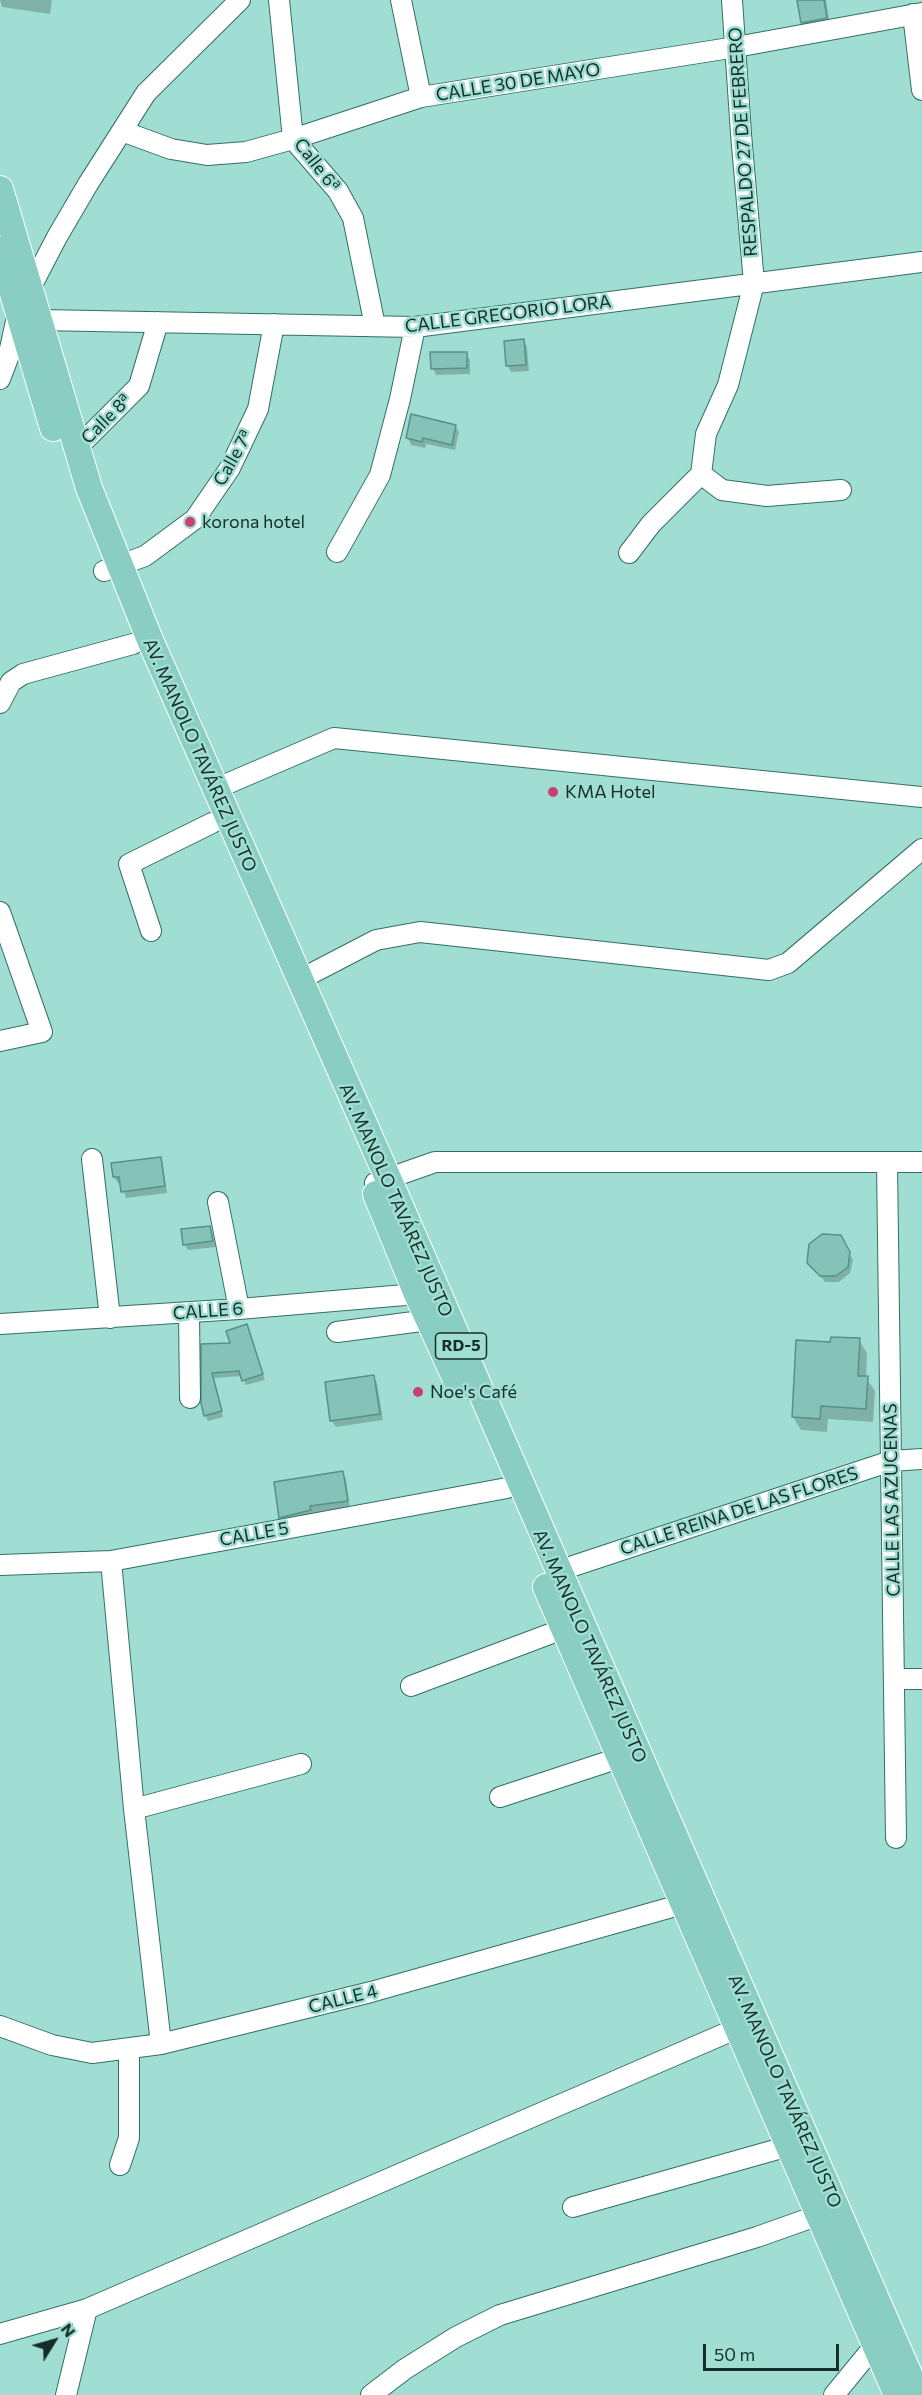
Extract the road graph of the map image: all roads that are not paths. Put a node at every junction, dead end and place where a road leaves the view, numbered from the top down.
1 (240, 0) edge
2 (279, 0) edge
3 (401, 0) edge
4 (732, 0) edge
5 (918, 14) edge
6 (736, 47) junction
7 (922, 90) edge
8 (421, 97) junction
9 (122, 131) junction
10 (293, 139) junction
11 (0, 189) edge
12 (0, 250) edge
13 (922, 262) edge
14 (754, 283) junction
15 (20, 305) edge
16 (158, 322) junction
17 (274, 324) junction
18 (375, 326) junction
19 (415, 327) junction
20 (0, 379) edge
21 (77, 448) junction
22 (701, 474) junction
23 (841, 490) dead end
24 (337, 552) dead end
25 (629, 553) dead end
26 (112, 568) junction
27 (134, 644) junction
28 (0, 703) edge
29 (215, 789) junction
30 (922, 797) edge
31 (212, 823) junction
32 (922, 849) edge
33 (1, 920) edge
34 (151, 931) dead end
35 (299, 980) junction
36 (0, 1041) edge
37 (92, 1159) dead end
38 (887, 1162) junction
39 (922, 1162) edge
40 (380, 1181) junction
41 (218, 1202) dead end
42 (417, 1294) junction
43 (239, 1309) junction
44 (189, 1312) junction
45 (110, 1318) junction
46 (429, 1320) junction
47 (0, 1324) edge
48 (337, 1332) dead end
49 (190, 1398) dead end
50 (922, 1459) edge
51 (891, 1461) junction
52 (507, 1488) junction
53 (111, 1561) junction
54 (0, 1565) edge
55 (558, 1571) junction
56 (563, 1629) junction
57 (894, 1679) junction
58 (922, 1679) edge
59 (411, 1686) dead end
60 (619, 1758) junction
61 (301, 1764) dead end
62 (500, 1797) dead end
63 (134, 1809) junction
64 (896, 1838) dead end
65 (683, 1904) junction
66 (0, 2026) edge
67 (738, 2028) junction
68 (161, 2044) junction
69 (129, 2049) junction
70 (789, 2146) junction
71 (120, 2165) dead end
72 (573, 2207) dead end
73 (819, 2215) junction
74 (87, 2309) junction
75 (0, 2334) edge
76 (875, 2345) junction
77 (66, 2395) edge
78 (371, 2395) edge
79 (834, 2395) edge
80 (897, 2395) edge
81 (918, 2395) edge

1 - 9 street
2 - 10 street, Calle 6ª
3 - 8 street
4 - 6 street, RESPALDO 27 DE FEBRERO
5 - 6 street, CALLE 30 DE MAYO
5 - 7 street
6 - 8 street, CALLE 30 DE MAYO
6 - 14 street, RESPALDO 27 DE FEBRERO
8 - 10 street, CALLE 30 DE MAYO
9 - 10 street, CALLE 30 DE MAYO
9 - 15 street
10 - 18 street, Calle 6ª
11 - 15 main road, AV. MANOLO TAVÁREZ JUSTO / RD-5
12 - 15 main road, AV. MANOLO TAVÁREZ JUSTO / RD-5
13 - 14 street, CALLE GREGORIO LORA
14 - 19 street, CALLE GREGORIO LORA
14 - 22 street, RESPALDO 27 DE FEBRERO
15 - 16 street, CALLE GREGORIO LORA
15 - 20 street
15 - 21 main road, AV. MANOLO TAVÁREZ JUSTO / RD-5
15 - 26 main road, AV. MANOLO TAVÁREZ JUSTO / RD-5
16 - 17 street, CALLE GREGORIO LORA
16 - 21 street, Calle 8ª
17 - 18 street, CALLE GREGORIO LORA
17 - 26 street, Calle 7ª
18 - 19 street, CALLE GREGORIO LORA
19 - 24 street
21 - 26 main road, AV. MANOLO TAVÁREZ JUSTO / RD-5
22 - 23 street
22 - 25 street
26 - 27 main road, AV. MANOLO TAVÁREZ JUSTO / RD-5
26 - 29 main road, AV. MANOLO TAVÁREZ JUSTO / RD-5
27 - 28 street
27 - 31 main road, AV. MANOLO TAVÁREZ JUSTO / RD-5
29 - 30 street
29 - 35 main road, AV. MANOLO TAVÁREZ JUSTO / RD-5
31 - 34 street
31 - 40 main road, AV. MANOLO TAVÁREZ JUSTO / RD-5
32 - 35 street
33 - 36 street
35 - 40 main road, AV. MANOLO TAVÁREZ JUSTO / RD-5
37 - 45 street
38 - 39 street
38 - 40 street
38 - 51 street, CALLE LAS AZUCENAS
40 - 42 main road, AV. MANOLO TAVÁREZ JUSTO / RD-5
40 - 55 main road, AV. MANOLO TAVÁREZ JUSTO / RD-5
41 - 43 street
42 - 43 street, CALLE 6
42 - 46 main road, AV. MANOLO TAVÁREZ JUSTO / RD-5
43 - 44 street, CALLE 6
44 - 45 street, CALLE 6
44 - 49 street
45 - 47 street, CALLE 6
46 - 48 street
46 - 52 main road, AV. MANOLO TAVÁREZ JUSTO / RD-5
50 - 51 street, CALLE REINA DE LAS FLORES
51 - 55 street, CALLE REINA DE LAS FLORES
51 - 57 street, CALLE LAS AZUCENAS
52 - 53 street, CALLE 5
52 - 56 main road, AV. MANOLO TAVÁREZ JUSTO / RD-5
53 - 54 street, CALLE 5
53 - 63 street
55 - 81 main road, AV. MANOLO TAVÁREZ JUSTO / RD-5
56 - 59 street
56 - 60 main road, AV. MANOLO TAVÁREZ JUSTO / RD-5
57 - 58 street
57 - 64 street, CALLE LAS AZUCENAS
60 - 62 street
60 - 65 main road, AV. MANOLO TAVÁREZ JUSTO / RD-5
61 - 63 street
63 - 68 street
65 - 67 main road, AV. MANOLO TAVÁREZ JUSTO / RD-5
65 - 68 street, CALLE 4
66 - 69 street, CALLE 4
67 - 70 main road, AV. MANOLO TAVÁREZ JUSTO / RD-5
67 - 74 street
68 - 69 street, CALLE 4
69 - 71 street
70 - 72 street
70 - 73 main road, AV. MANOLO TAVÁREZ JUSTO / RD-5
73 - 76 main road, AV. MANOLO TAVÁREZ JUSTO / RD-5
73 - 78 street
74 - 75 street
74 - 77 street
76 - 79 street
76 - 80 main road, AV. MANOLO TAVÁREZ JUSTO / RD-5

